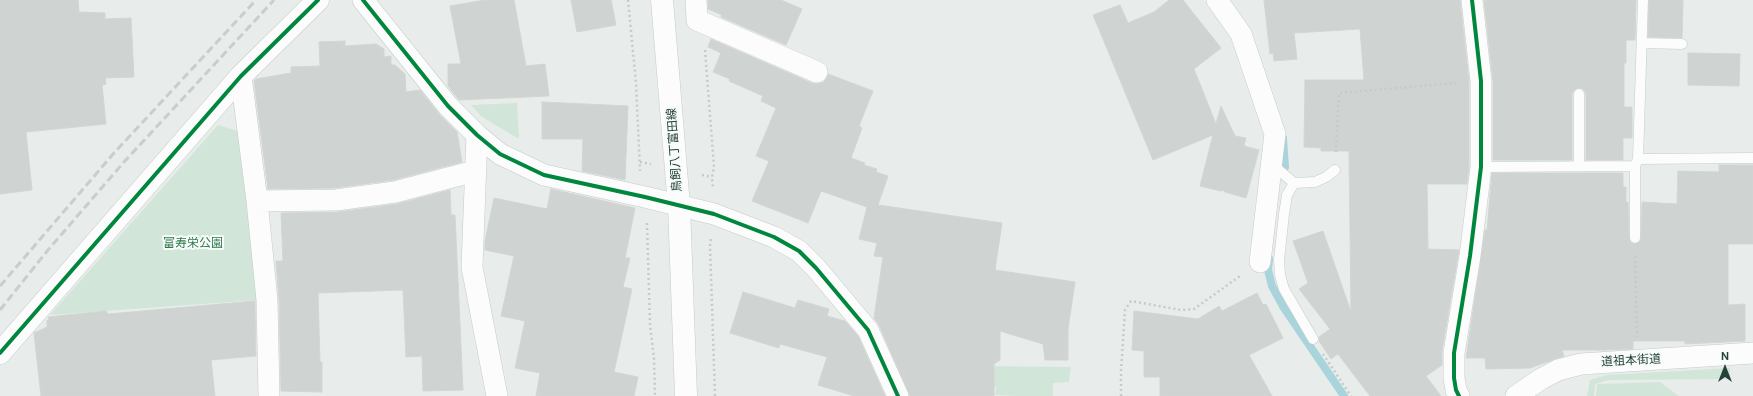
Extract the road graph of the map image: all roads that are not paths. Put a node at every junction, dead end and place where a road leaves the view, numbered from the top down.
1 (318, 0) edge
2 (363, 0) edge
3 (662, 0) edge
4 (696, 0) edge
5 (1217, 0) edge
6 (1472, 0) edge
7 (1644, 0) edge
8 (1642, 43) junction
9 (1682, 44) dead end
10 (817, 72) dead end
11 (241, 76) junction
12 (1578, 94) dead end
13 (478, 135) junction
14 (1753, 158) edge
15 (1637, 162) junction
16 (1273, 165) junction
17 (1578, 165) junction
18 (1481, 167) junction
19 (1335, 170) road end
20 (475, 171) junction
21 (1294, 183) junction
22 (257, 201) junction
23 (679, 206) junction
24 (1635, 238) road end
25 (1260, 262) road end
26 (1313, 339) road end
27 (0, 353) edge
28 (1753, 353) edge
29 (270, 396) edge
30 (497, 396) edge
31 (686, 396) edge
32 (898, 396) edge
33 (1459, 396) edge
34 (1516, 396) edge

1 - 11 street
2 - 13 street
3 - 23 street, 鳥飼八丁富田線
4 - 10 street
5 - 16 street
6 - 18 street
7 - 8 lane
8 - 9 lane
8 - 15 lane
11 - 22 street
11 - 27 street
12 - 17 lane
13 - 20 street
13 - 23 street
14 - 15 lane
15 - 17 lane
15 - 24 lane
16 - 21 lane
16 - 25 street
17 - 18 lane
18 - 33 street
19 - 21 lane
20 - 22 street
20 - 30 street
21 - 26 lane
22 - 29 street
23 - 31 street, 鳥飼八丁富田線
23 - 32 street
28 - 34 street, 道祖本街道

